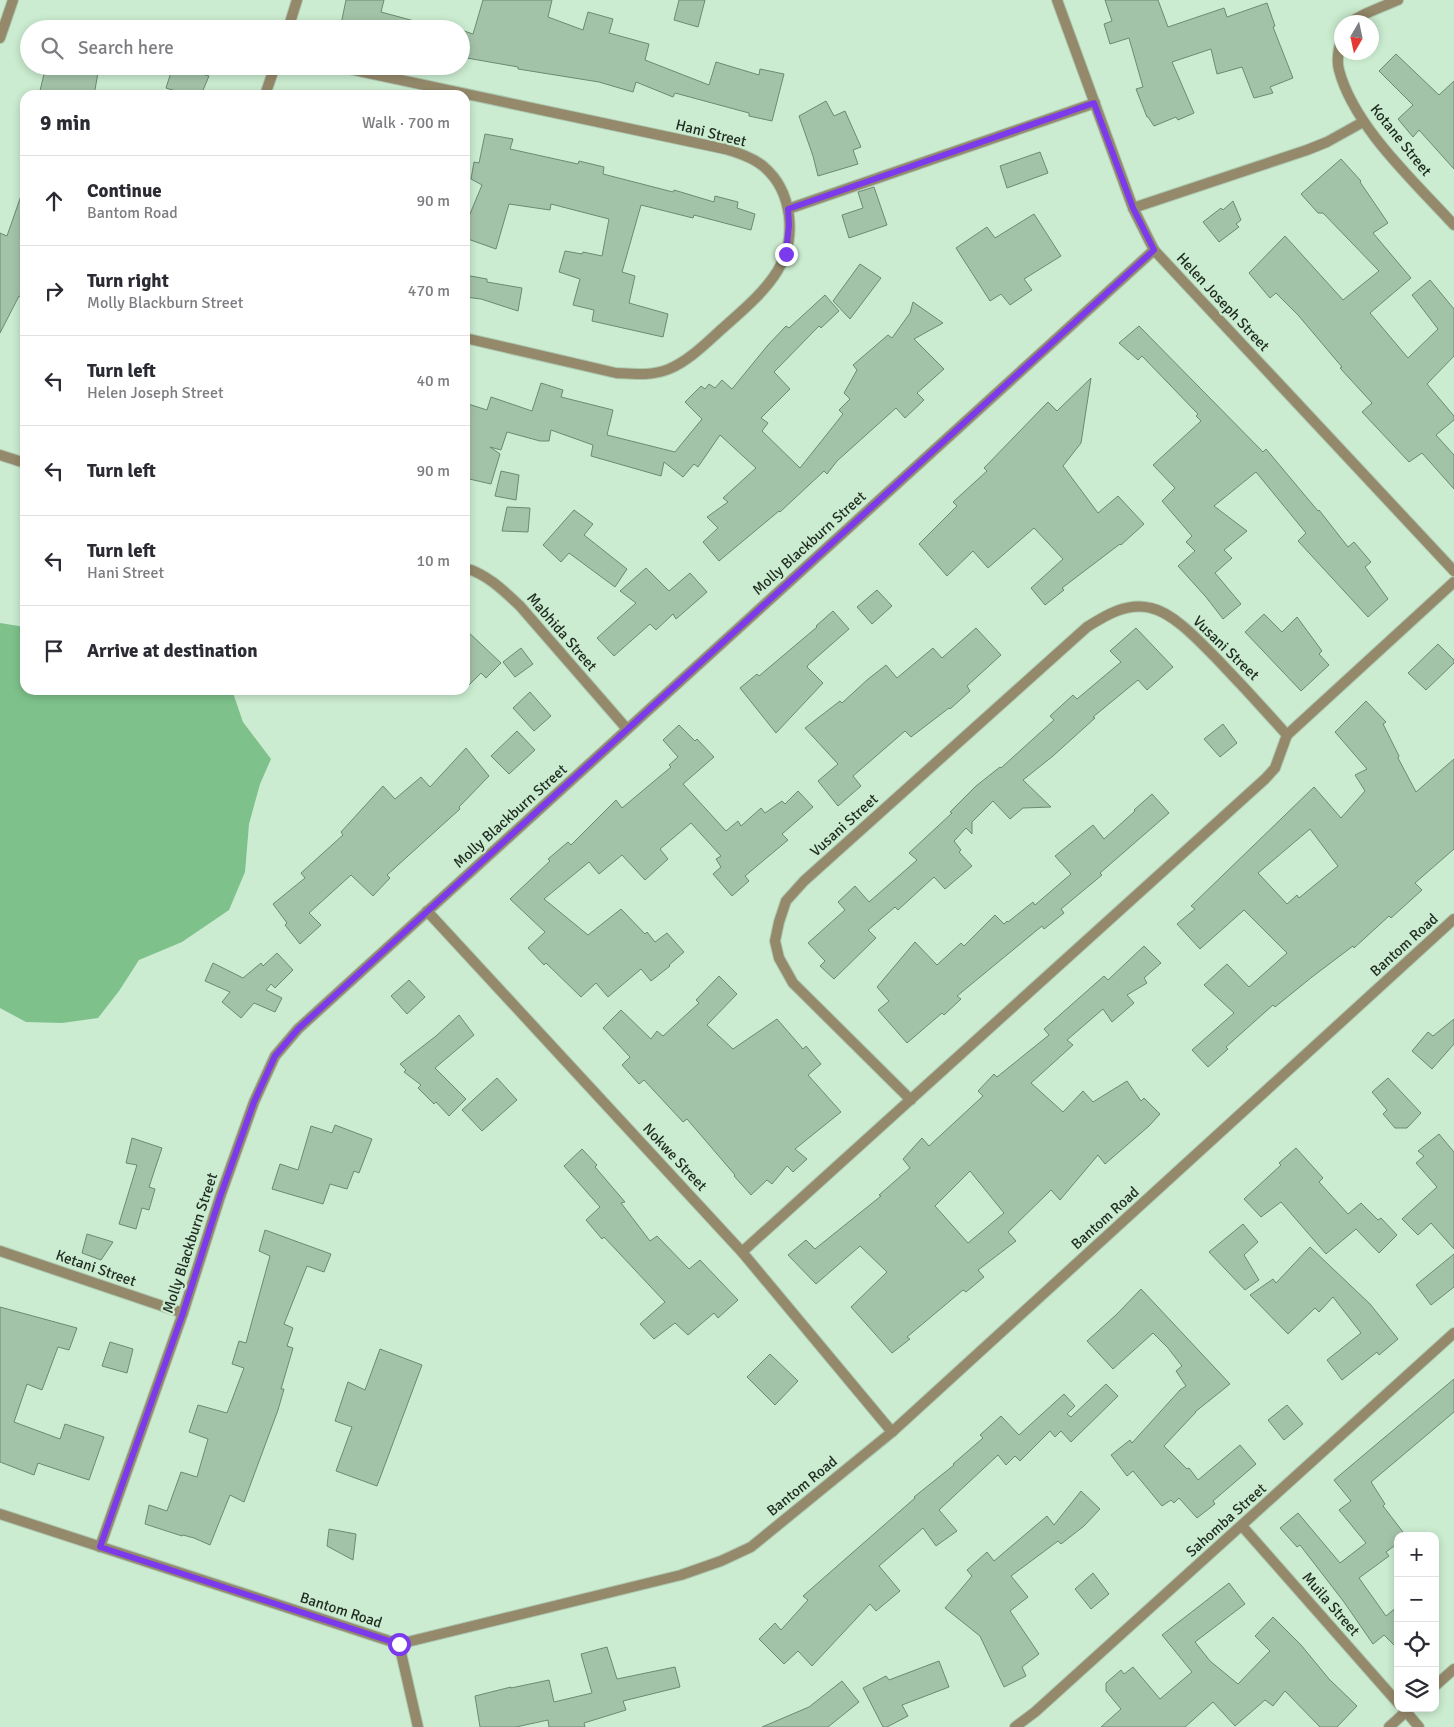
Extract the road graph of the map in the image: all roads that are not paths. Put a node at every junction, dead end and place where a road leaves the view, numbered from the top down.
1 (13, 0) edge
2 (297, 0) edge
3 (1057, 0) edge
4 (1398, 0) edge
5 (1361, 15) edge
6 (291, 20) edge
7 (0, 38) edge
8 (1338, 60) edge
9 (272, 75) edge
10 (377, 75) edge
11 (267, 90) edge
12 (448, 90) edge
13 (470, 95) edge
14 (1094, 103) junction
15 (1363, 122) junction
16 (1133, 208) junction
17 (788, 209) junction
18 (1454, 225) edge
19 (1154, 250) junction
20 (470, 339) edge
21 (0, 455) edge
22 (20, 462) edge
23 (470, 570) edge
24 (1454, 571) edge
25 (1454, 582) edge
26 (627, 729) junction
27 (1287, 734) junction
28 (427, 911) junction
29 (1454, 919) edge
30 (911, 1100) junction
31 (0, 1251) edge
32 (742, 1252) junction
33 (183, 1313) junction
34 (1454, 1333) edge
35 (892, 1432) junction
36 (0, 1514) edge
37 (1242, 1526) junction
38 (100, 1547) junction
39 (399, 1644) junction
40 (1454, 1669) edge
41 (1439, 1682) edge
42 (1394, 1698) edge
43 (1403, 1712) edge
44 (1408, 1712) edge
45 (418, 1727) edge
46 (1015, 1727) edge
47 (1389, 1727) edge
48 (1420, 1727) edge

1 - 7 street
2 - 6 street
3 - 14 street, Helen Joseph Street
4 - 5 street
8 - 15 street, Kotane Street
9 - 11 street
10 - 12 street, Hani Street
13 - 17 street, Hani Street
14 - 16 street, Helen Joseph Street
14 - 17 street
15 - 16 street
15 - 18 street, Kotane Street
16 - 19 street, Helen Joseph Street
17 - 20 street, Hani Street
19 - 24 street, Helen Joseph Street
19 - 26 street, Molly Blackburn Street
21 - 22 street
23 - 26 street, Mabhida Street
25 - 27 street
26 - 28 street, Molly Blackburn Street
27 - 30 street
27 - 30 street, Vusani Street
28 - 32 street, Nokwe Street
28 - 33 street, Molly Blackburn Street
29 - 35 street, Bantom Road
30 - 32 street
31 - 33 street, Ketani Street
32 - 35 street, Nokwe Street
33 - 38 street, Molly Blackburn Street
34 - 37 street, Sahomba Street
35 - 39 street, Bantom Road
36 - 38 street, Bantom Road
37 - 42 street, Muila Street
37 - 46 street, Sahomba Street
38 - 39 street, Bantom Road
39 - 45 street
40 - 41 street
43 - 47 street
44 - 48 street

